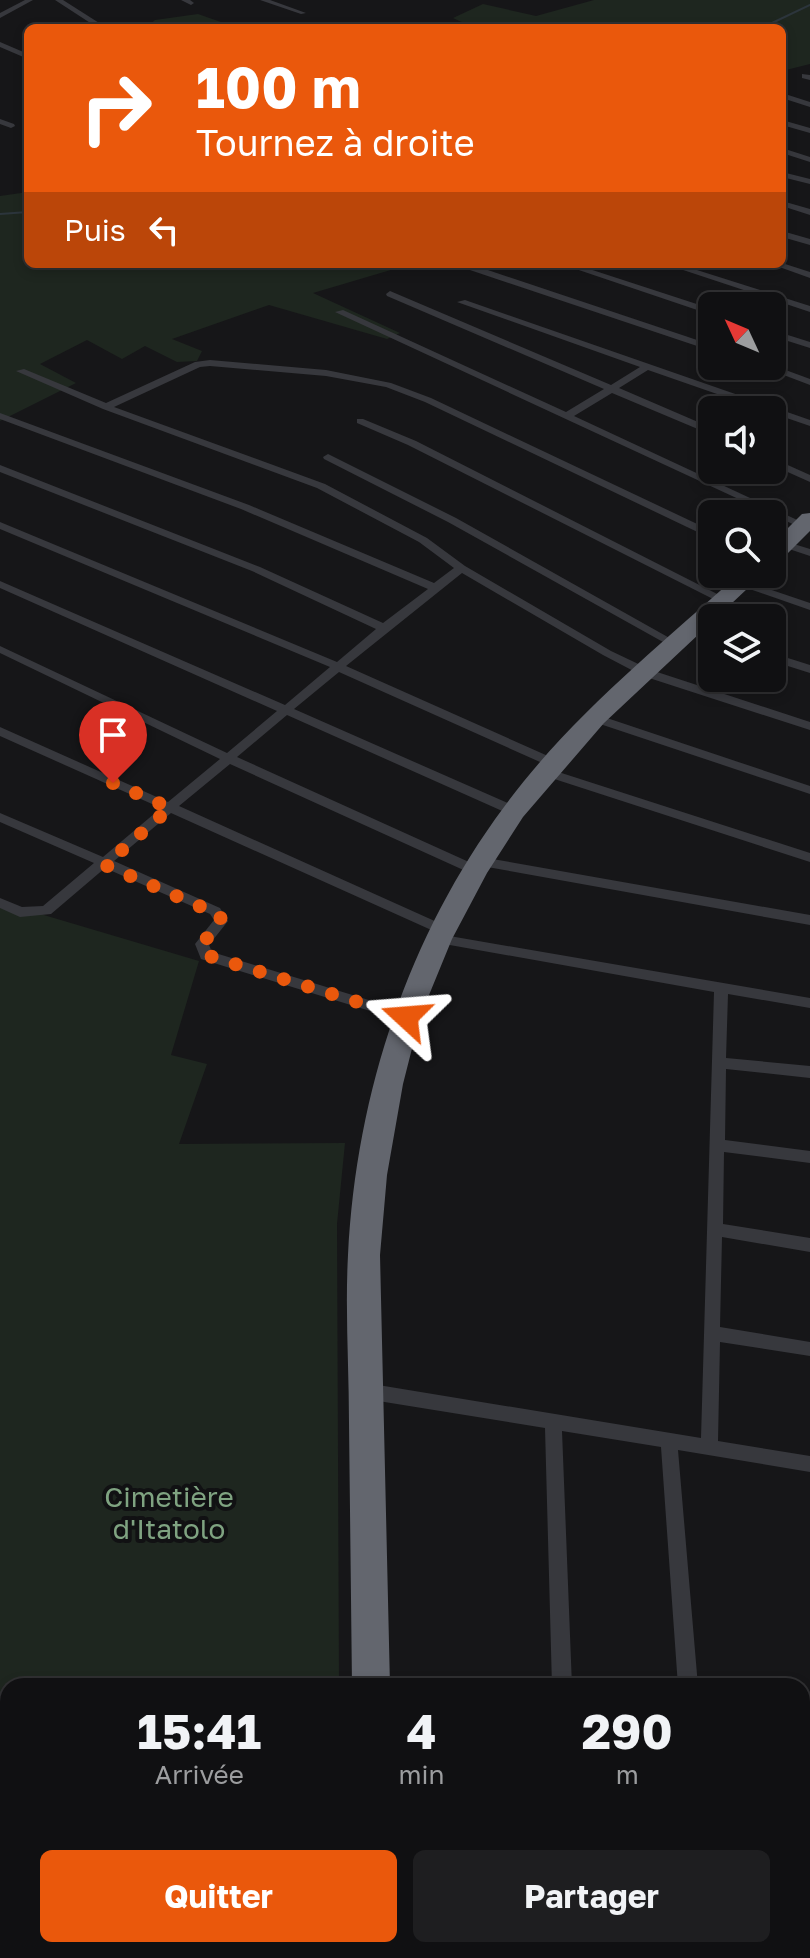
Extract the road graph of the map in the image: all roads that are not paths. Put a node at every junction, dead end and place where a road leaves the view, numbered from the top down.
1 (30, 0) edge
2 (58, 0) edge
3 (263, 0) edge
4 (0, 4) edge
5 (19, 7) junction
6 (303, 13) dead end
7 (0, 16) edge
8 (97, 24) edge
9 (0, 44) edge
10 (13, 50) junction
11 (0, 54) edge
12 (24, 55) edge
13 (786, 96) edge
14 (810, 105) edge
15 (0, 121) edge
16 (786, 123) edge
17 (11, 126) dead end
18 (810, 131) edge
19 (786, 151) edge
20 (810, 160) edge
21 (786, 175) edge
22 (810, 182) edge
23 (786, 204) edge
24 (810, 212) edge
25 (786, 235) edge
26 (810, 242) edge
27 (786, 267) edge
28 (473, 268) edge
29 (577, 268) edge
30 (682, 268) edge
31 (810, 275) edge
32 (390, 294) dead end
33 (462, 302) dead end
34 (698, 307) edge
35 (810, 309) edge
36 (340, 312) dead end
37 (786, 337) edge
38 (698, 343) edge
39 (810, 345) edge
40 (648, 366) junction
41 (21, 371) dead end
42 (786, 373) edge
43 (810, 382) edge
44 (613, 389) junction
45 (106, 407) junction
46 (569, 415) junction
47 (0, 416) edge
48 (360, 421) dead end
49 (810, 423) edge
50 (698, 426) edge
51 (328, 457) dead end
52 (0, 468) edge
53 (786, 468) edge
54 (810, 479) edge
55 (807, 522) edge
56 (0, 525) edge
57 (698, 528) edge
58 (786, 542) edge
59 (786, 551) edge
60 (810, 553) edge
61 (461, 568) junction
62 (698, 568) edge
63 (0, 584) edge
64 (436, 588) junction
65 (737, 588) edge
66 (746, 588) edge
67 (810, 607) edge
68 (384, 628) junction
69 (693, 639) edge
70 (0, 649) edge
71 (786, 661) edge
72 (339, 667) junction
73 (810, 669) edge
74 (647, 673) junction
75 (288, 711) junction
76 (595, 718) junction
77 (810, 726) edge
78 (0, 731) edge
79 (228, 758) junction
80 (550, 767) junction
81 (810, 790) edge
82 (170, 808) junction
83 (514, 811) junction
84 (0, 817) edge
85 (810, 858) edge
86 (105, 865) junction
87 (478, 866) junction
88 (0, 903) edge
89 (810, 920) edge
90 (440, 934) junction
91 (721, 989) junction
92 (810, 1003) edge
93 (406, 1017) junction
94 (720, 1063) junction
95 (810, 1072) edge
96 (718, 1145) junction
97 (810, 1157) edge
98 (714, 1229) junction
99 (810, 1245) edge
100 (712, 1333) junction
101 (810, 1349) edge
102 (366, 1390) junction
103 (553, 1421) junction
104 (669, 1441) junction
105 (709, 1447) junction
106 (810, 1464) edge
107 (371, 1678) edge
108 (562, 1678) edge
109 (687, 1678) edge

1 - 5 street
2 - 8 street
3 - 6 street
4 - 5 street
5 - 7 street
9 - 10 street
10 - 11 street
10 - 12 street
13 - 14 street
15 - 17 street
16 - 18 street
19 - 20 street
21 - 22 street
23 - 24 street
25 - 26 street
27 - 31 street
28 - 38 street
29 - 34 street
30 - 35 street
32 - 44 street
33 - 40 street
36 - 46 street
37 - 39 street
40 - 44 street
40 - 49 street
41 - 45 street
42 - 43 street
44 - 46 street
44 - 50 street
45 - 57 street
45 - 61 street
46 - 55 street
47 - 64 street
48 - 62 street
51 - 69 street
52 - 68 street
53 - 54 street
55 - 58 highway
56 - 72 street
59 - 60 street
61 - 64 street
61 - 74 street
63 - 75 street
64 - 68 street
65 - 69 highway
66 - 67 street
68 - 72 street
69 - 74 highway
70 - 79 street
71 - 73 street
72 - 75 street
72 - 80 street
74 - 76 highway
74 - 77 street
75 - 79 street
75 - 83 street
76 - 80 highway
76 - 81 street
78 - 82 street
79 - 82 street
79 - 87 street
80 - 83 highway
80 - 85 street
82 - 86 street
82 - 90 street
83 - 87 highway
84 - 86 street
86 - 88 street
86 - 93 street
87 - 89 street
87 - 90 highway
90 - 91 street
90 - 93 highway
91 - 92 street
91 - 94 street
93 - 102 highway
94 - 95 street
94 - 96 street
96 - 97 street
96 - 98 street
98 - 99 street
98 - 100 street
100 - 101 street
100 - 105 street
102 - 103 street
102 - 107 highway
103 - 104 street
103 - 108 street
104 - 105 street
104 - 109 street
105 - 106 street

